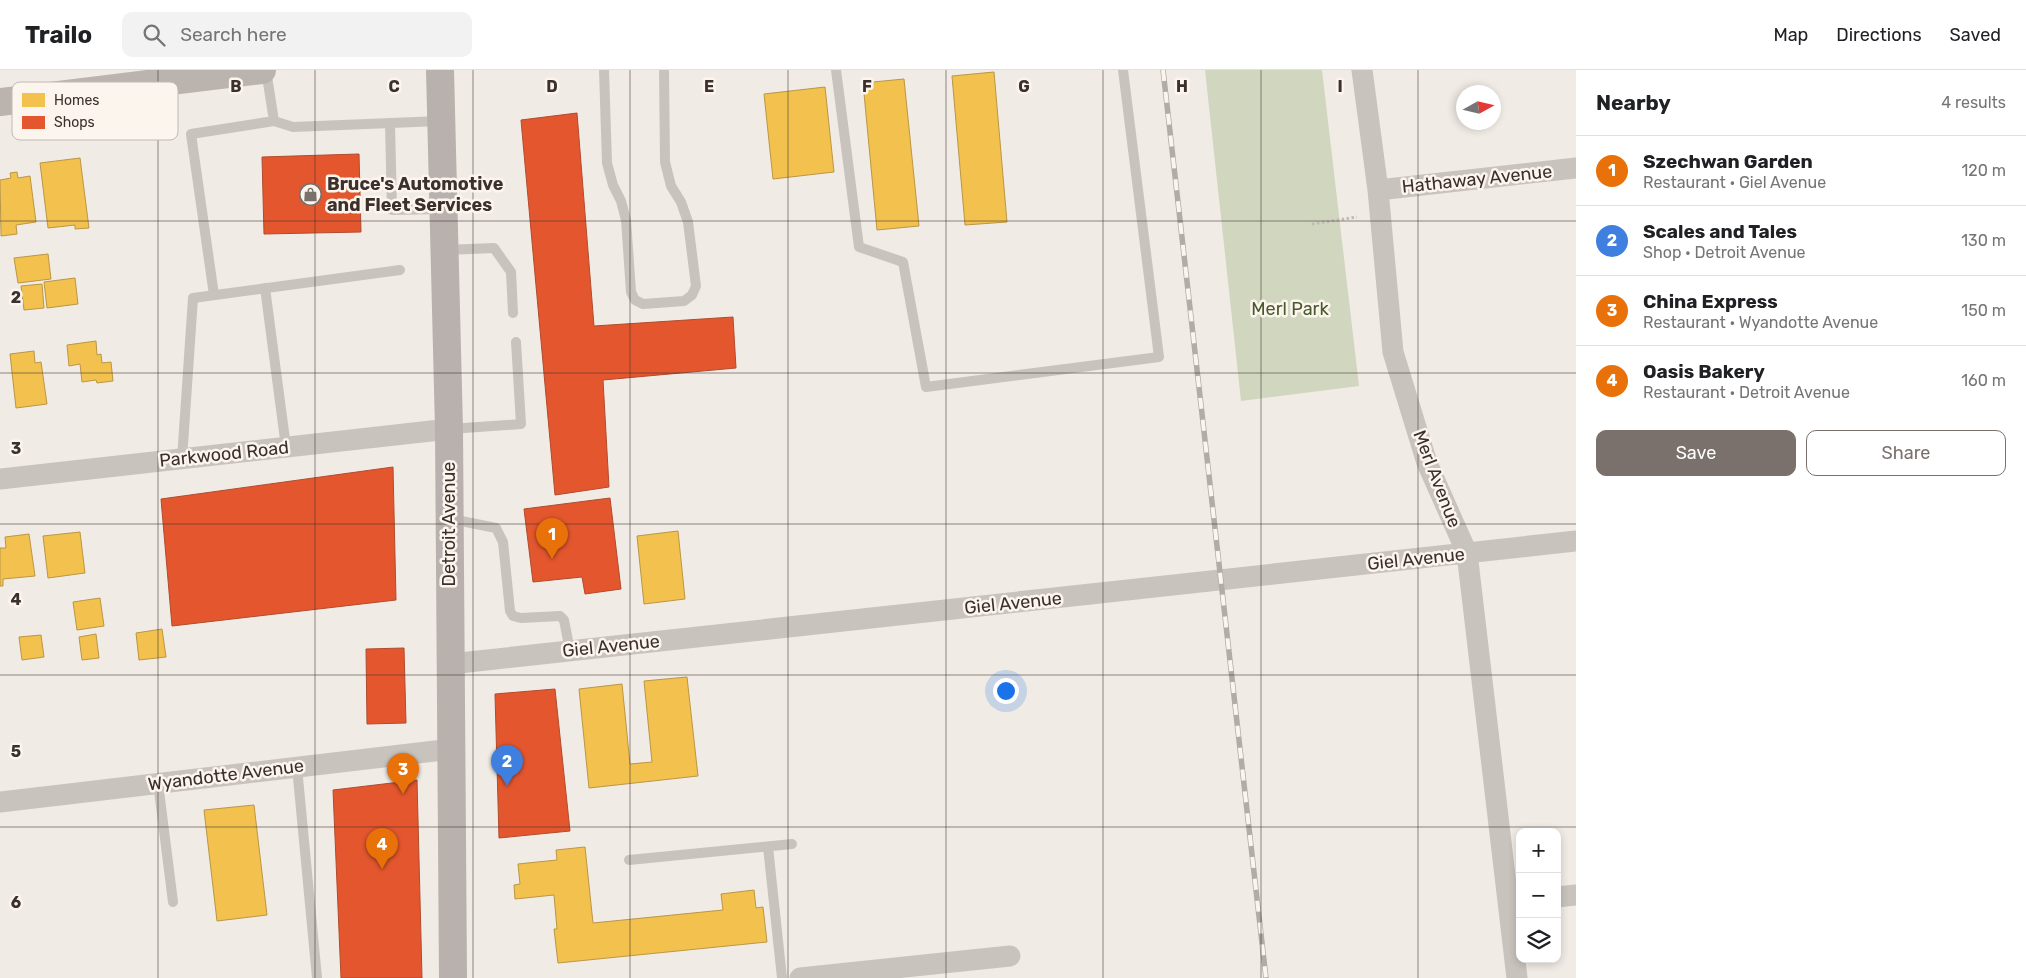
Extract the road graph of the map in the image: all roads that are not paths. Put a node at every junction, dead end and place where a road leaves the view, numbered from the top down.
1 (264, 70) edge
2 (440, 70) edge
3 (604, 70) edge
4 (664, 70) edge
5 (836, 70) edge
6 (1122, 70) edge
7 (1362, 70) edge
8 (165, 82) edge
9 (274, 121) junction
10 (441, 121) junction
11 (390, 123) junction
12 (1576, 168) edge
13 (1378, 190) junction
14 (443, 210) junction
15 (444, 250) junction
16 (400, 270) dead end
17 (265, 288) junction
18 (214, 295) junction
19 (513, 313) dead end
20 (516, 342) dead end
21 (449, 430) junction
22 (286, 447) junction
23 (182, 459) junction
24 (0, 479) edge
25 (450, 519) junction
26 (1576, 541) edge
27 (1467, 553) junction
28 (570, 651) junction
29 (450, 664) junction
30 (452, 749) junction
31 (297, 767) junction
32 (158, 783) junction
33 (0, 802) edge
34 (792, 844) dead end
35 (768, 847) junction
36 (630, 860) dead end
37 (1576, 895) edge
38 (1561, 897) edge
39 (1515, 901) edge
40 (173, 902) dead end
41 (1010, 956) dead end
42 (316, 978) edge
43 (453, 978) edge
44 (782, 978) edge
45 (800, 978) edge
46 (1517, 978) edge

1 - 8 street
1 - 9 lane
2 - 10 main road, Detroit Avenue
3 - 4 lane
5 - 6 lane
7 - 13 street, Merl Avenue
9 - 11 lane
9 - 18 lane
10 - 11 lane
10 - 14 main road, Detroit Avenue
11 - 14 lane
12 - 13 street, Hathaway Avenue
13 - 27 street, Merl Avenue
14 - 15 main road, Detroit Avenue
15 - 19 lane
15 - 21 main road, Detroit Avenue
16 - 17 lane
17 - 18 lane
17 - 22 lane
18 - 23 lane
20 - 21 lane
21 - 22 street, Parkwood Road
21 - 25 main road, Detroit Avenue
22 - 23 street, Parkwood Road
23 - 24 street, Parkwood Road
25 - 28 lane
25 - 29 main road, Detroit Avenue
26 - 27 street, Giel Avenue
27 - 28 street, Giel Avenue
27 - 39 street, Merl Avenue
28 - 29 street, Giel Avenue
29 - 30 main road, Detroit Avenue
30 - 31 street, Wyandotte Avenue
30 - 43 main road, Detroit Avenue
31 - 32 street, Wyandotte Avenue
31 - 42 lane
32 - 33 street, Wyandotte Avenue
32 - 40 lane
34 - 35 lane
35 - 36 lane
35 - 44 lane
37 - 38 street
39 - 46 street, Merl Avenue
41 - 45 street

